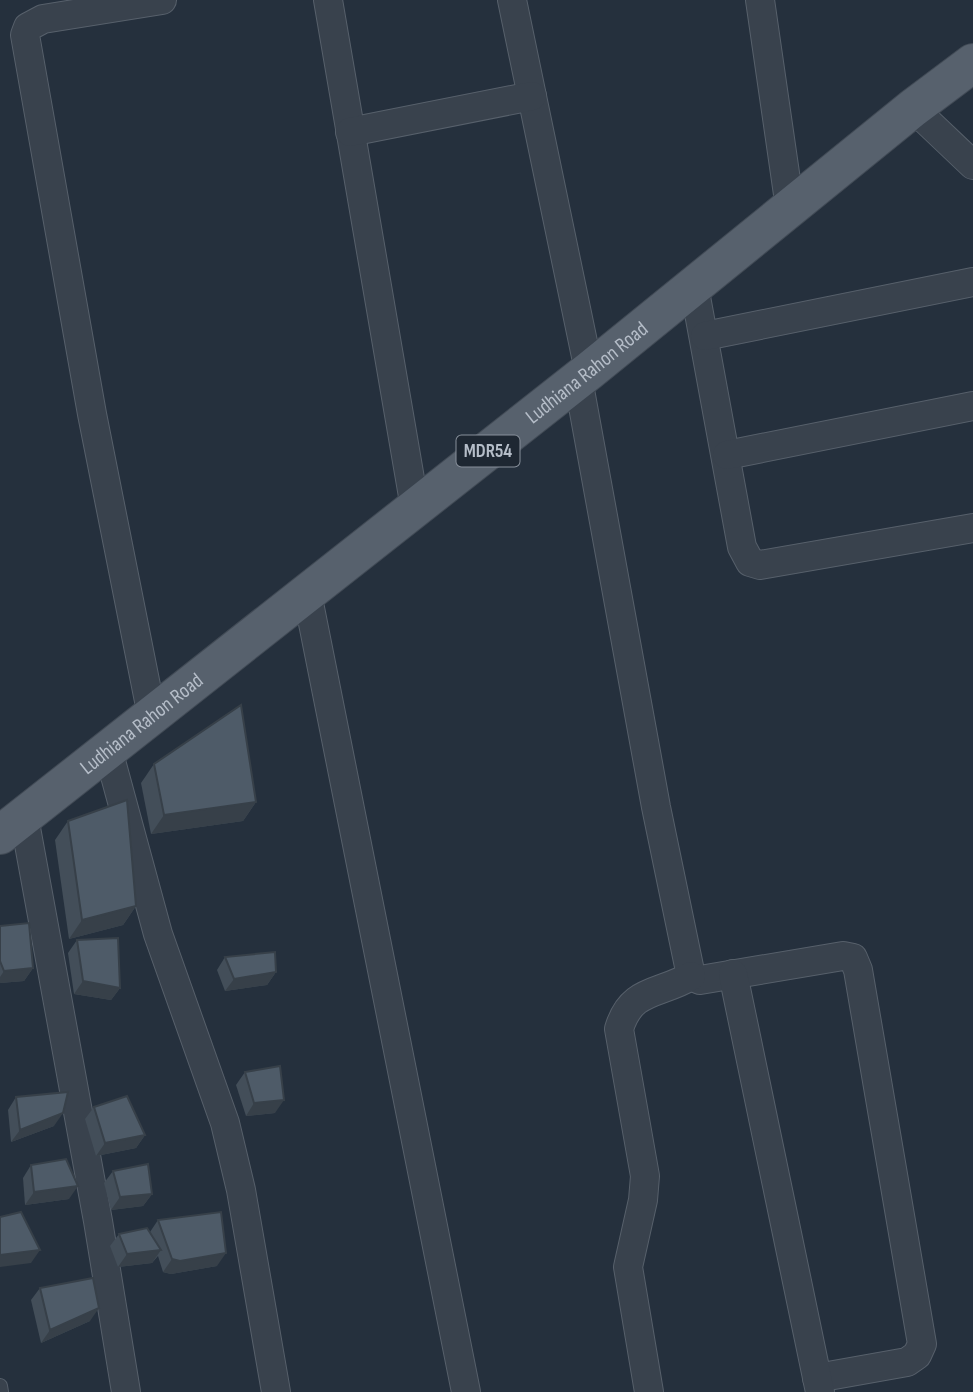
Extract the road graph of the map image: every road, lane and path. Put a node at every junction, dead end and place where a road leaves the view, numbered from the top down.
1 (162, 0) edge
2 (328, 0) edge
3 (512, 0) edge
4 (760, 0) edge
5 (119, 3) edge
6 (973, 63) edge
7 (532, 96) junction
8 (913, 108) junction
9 (350, 132) junction
10 (973, 165) edge
11 (790, 208) junction
12 (973, 282) edge
13 (694, 286) junction
14 (705, 336) junction
15 (584, 375) junction
16 (973, 406) edge
17 (727, 455) junction
18 (415, 508) junction
19 (973, 528) edge
20 (307, 593) junction
21 (152, 716) junction
22 (108, 750) junction
23 (8, 824) edge
24 (733, 974) junction
25 (691, 976) junction
26 (819, 1385) edge
27 (0, 1386) edge
28 (1, 1392) edge
29 (126, 1392) edge
30 (276, 1392) edge
31 (466, 1392) edge
32 (649, 1392) edge

1 - 5 street
2 - 9 street
3 - 7 street
4 - 11 street
5 - 21 street
6 - 8 main road, Ludhiana Rahon Road / MDR54
7 - 9 street
7 - 15 street
8 - 10 street
8 - 11 main road, Ludhiana Rahon Road / MDR54
9 - 18 street
11 - 13 main road, Ludhiana Rahon Road / MDR54
12 - 14 street
13 - 14 street
13 - 15 main road, Ludhiana Rahon Road / MDR54
14 - 17 street
15 - 18 main road, Ludhiana Rahon Road / MDR54
15 - 25 street
16 - 17 street
17 - 19 street
18 - 20 main road, Ludhiana Rahon Road / MDR54
20 - 21 main road, Ludhiana Rahon Road / MDR54
20 - 31 street
21 - 22 main road, Ludhiana Rahon Road / MDR54
22 - 23 main road, Ludhiana Rahon Road / MDR54
22 - 30 street
23 - 29 street
24 - 25 street
24 - 26 street
24 - 26 street
25 - 32 street
27 - 28 lane

